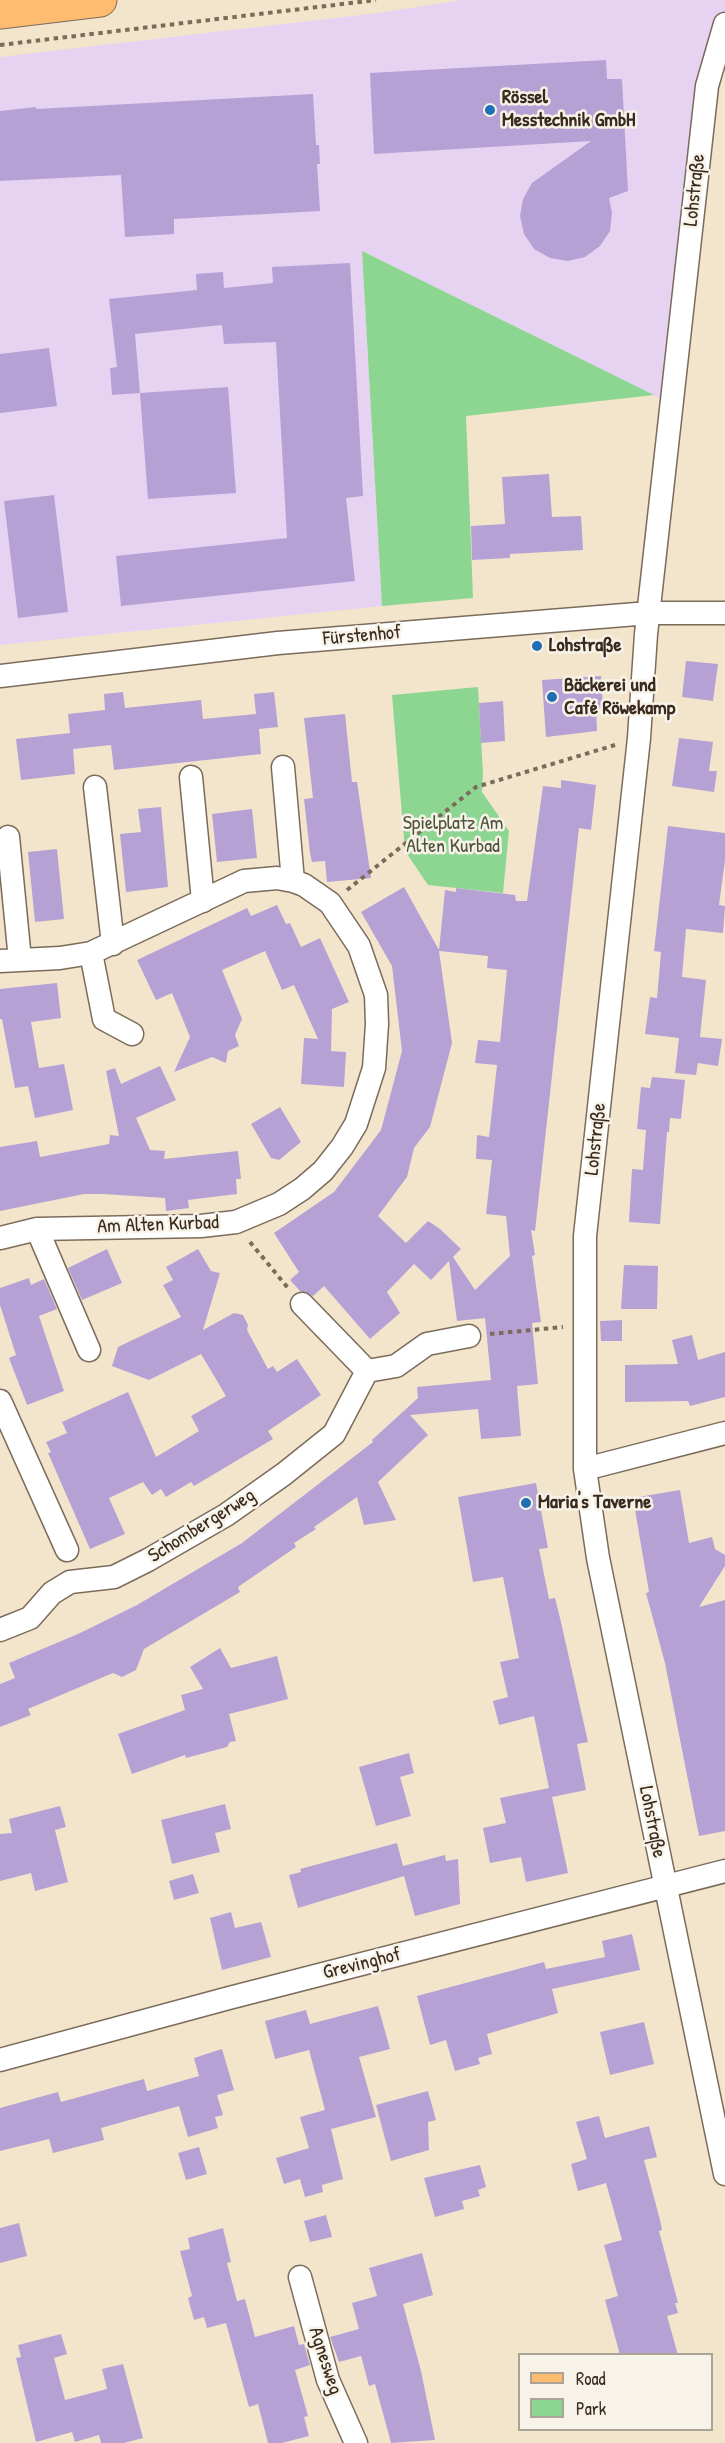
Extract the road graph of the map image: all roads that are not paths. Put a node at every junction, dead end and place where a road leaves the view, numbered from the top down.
1 (100, 0) edge
2 (0, 12) edge
3 (725, 24) edge
4 (649, 613) junction
5 (725, 613) edge
6 (0, 676) edge
7 (283, 767) dead end
8 (191, 777) dead end
9 (95, 787) dead end
10 (8, 837) dead end
11 (293, 881) junction
12 (203, 901) junction
13 (113, 944) junction
14 (91, 952) junction
15 (10, 961) edge
16 (132, 1034) dead end
17 (37, 1228) junction
18 (0, 1238) edge
19 (302, 1304) road end
20 (469, 1336) road end
21 (89, 1350) dead end
22 (367, 1371) junction
23 (0, 1401) edge
24 (725, 1433) edge
25 (9, 1450) edge
26 (585, 1469) junction
27 (67, 1550) dead end
28 (0, 1630) edge
29 (725, 1871) edge
30 (665, 1888) junction
31 (0, 2060) edge
32 (725, 2174) edge
33 (300, 2277) dead end
34 (356, 2443) edge

1 - 2 main road
3 - 4 street, Lohstraße
4 - 5 street, Fürstenhof
4 - 6 street, Fürstenhof
4 - 26 street, Lohstraße
7 - 11 street
8 - 12 street
9 - 13 street
10 - 15 street, Am Alten Kurbad
11 - 12 street, Am Alten Kurbad
11 - 17 street, Am Alten Kurbad
12 - 13 street, Am Alten Kurbad
13 - 14 street, Am Alten Kurbad
14 - 15 street, Am Alten Kurbad
14 - 16 street
17 - 18 street, Am Alten Kurbad
17 - 21 street
19 - 22 street
20 - 22 street
22 - 28 street, Schombergerweg
23 - 25 street
24 - 26 street
25 - 27 street
26 - 30 street, Lohstraße
29 - 30 street, Grevinghof
30 - 31 street, Grevinghof
30 - 32 street, Lohstraße
33 - 34 street, Agnesweg

